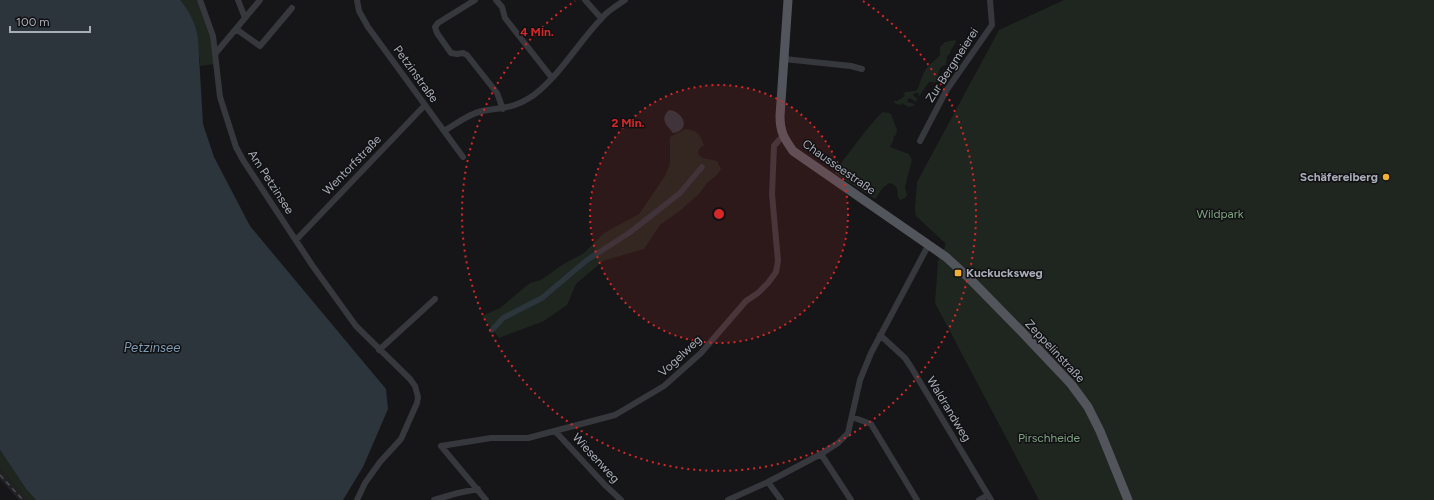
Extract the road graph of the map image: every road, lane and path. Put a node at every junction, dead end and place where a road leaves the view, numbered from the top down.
1 (200, 0) edge
2 (238, 0) edge
3 (260, 0) edge
4 (357, 0) edge
5 (475, 0) edge
6 (496, 0) edge
7 (585, 0) edge
8 (625, 0) edge
9 (788, 0) edge
10 (990, 0) edge
11 (292, 8) dead end
12 (245, 18) junction
13 (601, 18) junction
14 (236, 29) junction
15 (215, 54) junction
16 (784, 59) junction
17 (862, 69) dead end
18 (552, 78) junction
19 (425, 105) junction
20 (503, 109) junction
21 (444, 131) junction
22 (783, 138) junction
23 (920, 140) dead end
24 (464, 157) dead end
25 (296, 240) junction
26 (929, 244) junction
27 (435, 299) dead end
28 (880, 335) junction
29 (379, 350) junction
30 (852, 417) junction
31 (555, 431) junction
32 (821, 454) junction
33 (768, 482) junction
34 (478, 489) junction
35 (989, 497) edge
36 (357, 500) edge
37 (434, 500) edge
38 (486, 500) edge
39 (621, 500) edge
40 (728, 500) edge
41 (781, 500) edge
42 (851, 500) edge
43 (917, 500) edge
44 (979, 500) edge
45 (1128, 500) edge

1 - 15 street, Am Petzinsee
2 - 12 street
3 - 12 street
4 - 19 street, Petzinstraße
5 - 20 street
6 - 18 street
7 - 13 street
8 - 13 street
9 - 16 main road
10 - 23 street, Zur Bergmeierei
11 - 14 street
12 - 14 street
13 - 18 street
14 - 15 street
15 - 25 street, Am Petzinsee
16 - 17 street
16 - 22 main road
18 - 20 street
19 - 21 street, Petzinstraße
19 - 25 street, Wentorfstraße
20 - 21 street
21 - 24 street, Petzinstraße
22 - 26 main road, Chausseestraße
22 - 31 street, Vogelweg
25 - 29 street, Am Petzinsee
26 - 28 street
26 - 45 main road, Zeppelinstraße
27 - 29 street
28 - 30 street
28 - 35 street, Waldrandweg
29 - 36 street, Am Petzinsee
30 - 32 street
30 - 43 street
31 - 34 street, Vogelweg
31 - 39 street, Wiesenweg
32 - 33 street
32 - 42 street
33 - 40 street
33 - 41 street
34 - 37 street
34 - 38 street
35 - 44 street

